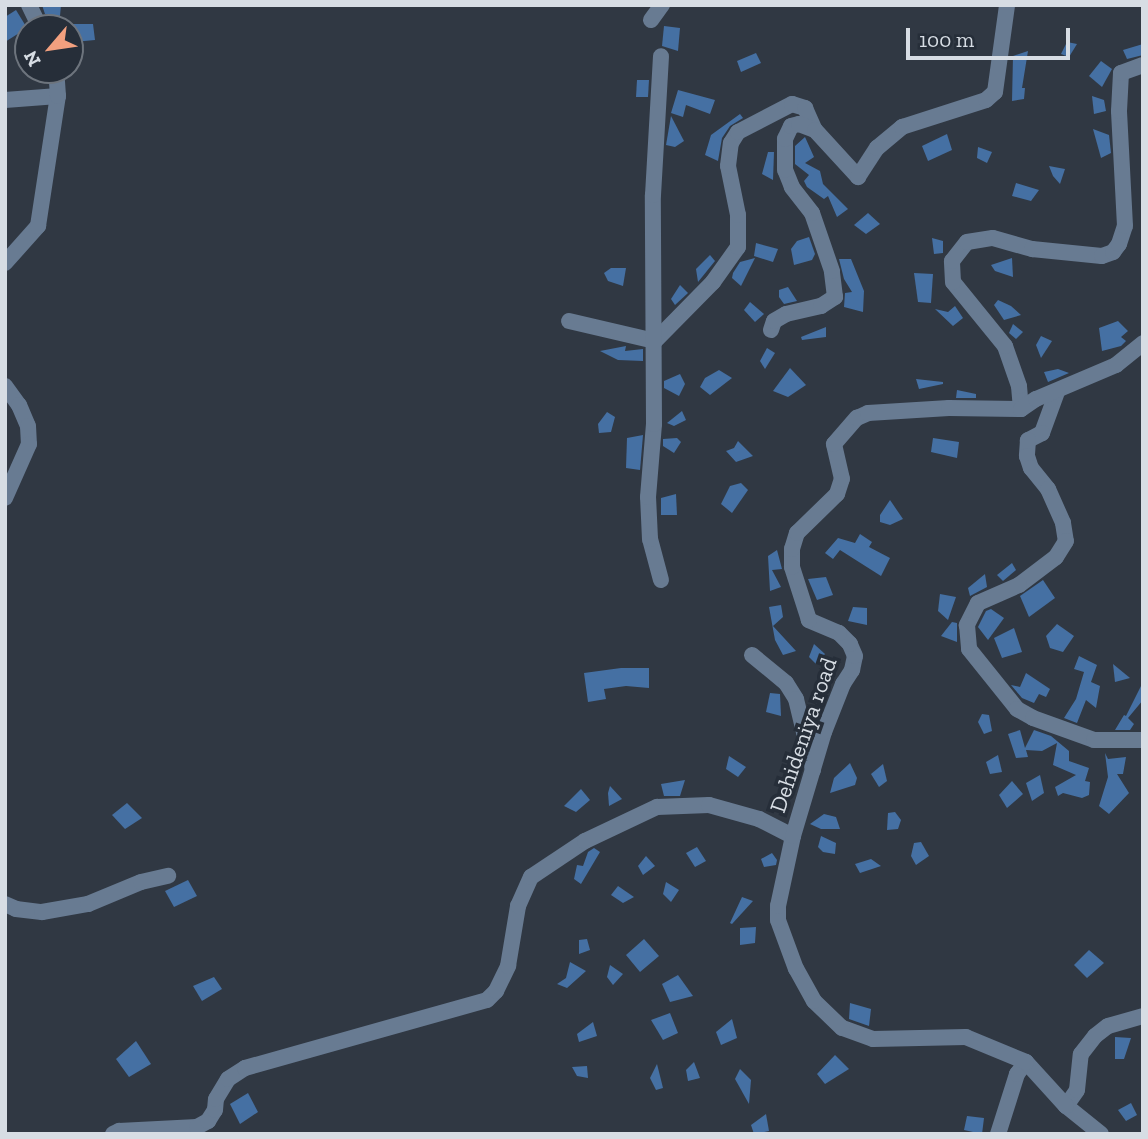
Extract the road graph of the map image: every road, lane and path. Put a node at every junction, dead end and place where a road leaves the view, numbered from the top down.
1 (662, 5) edge
2 (1007, 5) edge
3 (651, 20) dead end
4 (662, 57) dead end
5 (1143, 65) edge
6 (57, 84) edge
7 (58, 96) junction
8 (5, 100) edge
9 (815, 130) junction
10 (5, 263) edge
11 (569, 321) dead end
12 (771, 330) dead end
13 (655, 341) junction
14 (1143, 343) edge
15 (5, 386) edge
16 (1057, 391) junction
17 (1021, 409) junction
18 (5, 498) edge
19 (661, 580) dead end
20 (752, 655) dead end
21 (1143, 740) edge
22 (813, 770) junction
23 (793, 836) junction
24 (168, 876) dead end
25 (5, 904) edge
26 (1143, 1016) edge
27 (1026, 1062) junction
28 (1066, 1106) junction
29 (113, 1134) edge
30 (998, 1134) edge
31 (1101, 1134) edge

1 - 3 street
2 - 9 street
4 - 13 street
5 - 17 street
6 - 7 street
7 - 8 street
7 - 10 street
9 - 12 street
9 - 13 street
11 - 13 street
13 - 19 street
14 - 16 street, Dehideniya road
15 - 18 street
16 - 17 street, Dehideniya road
16 - 21 street
17 - 22 street, Dehideniya road
20 - 22 street
22 - 23 street, Dehideniya road
23 - 27 street, Dehideniya road
23 - 29 street
24 - 25 street
26 - 28 street
27 - 28 street, Dehideniya road
27 - 30 street
28 - 31 street, Dehideniya road

